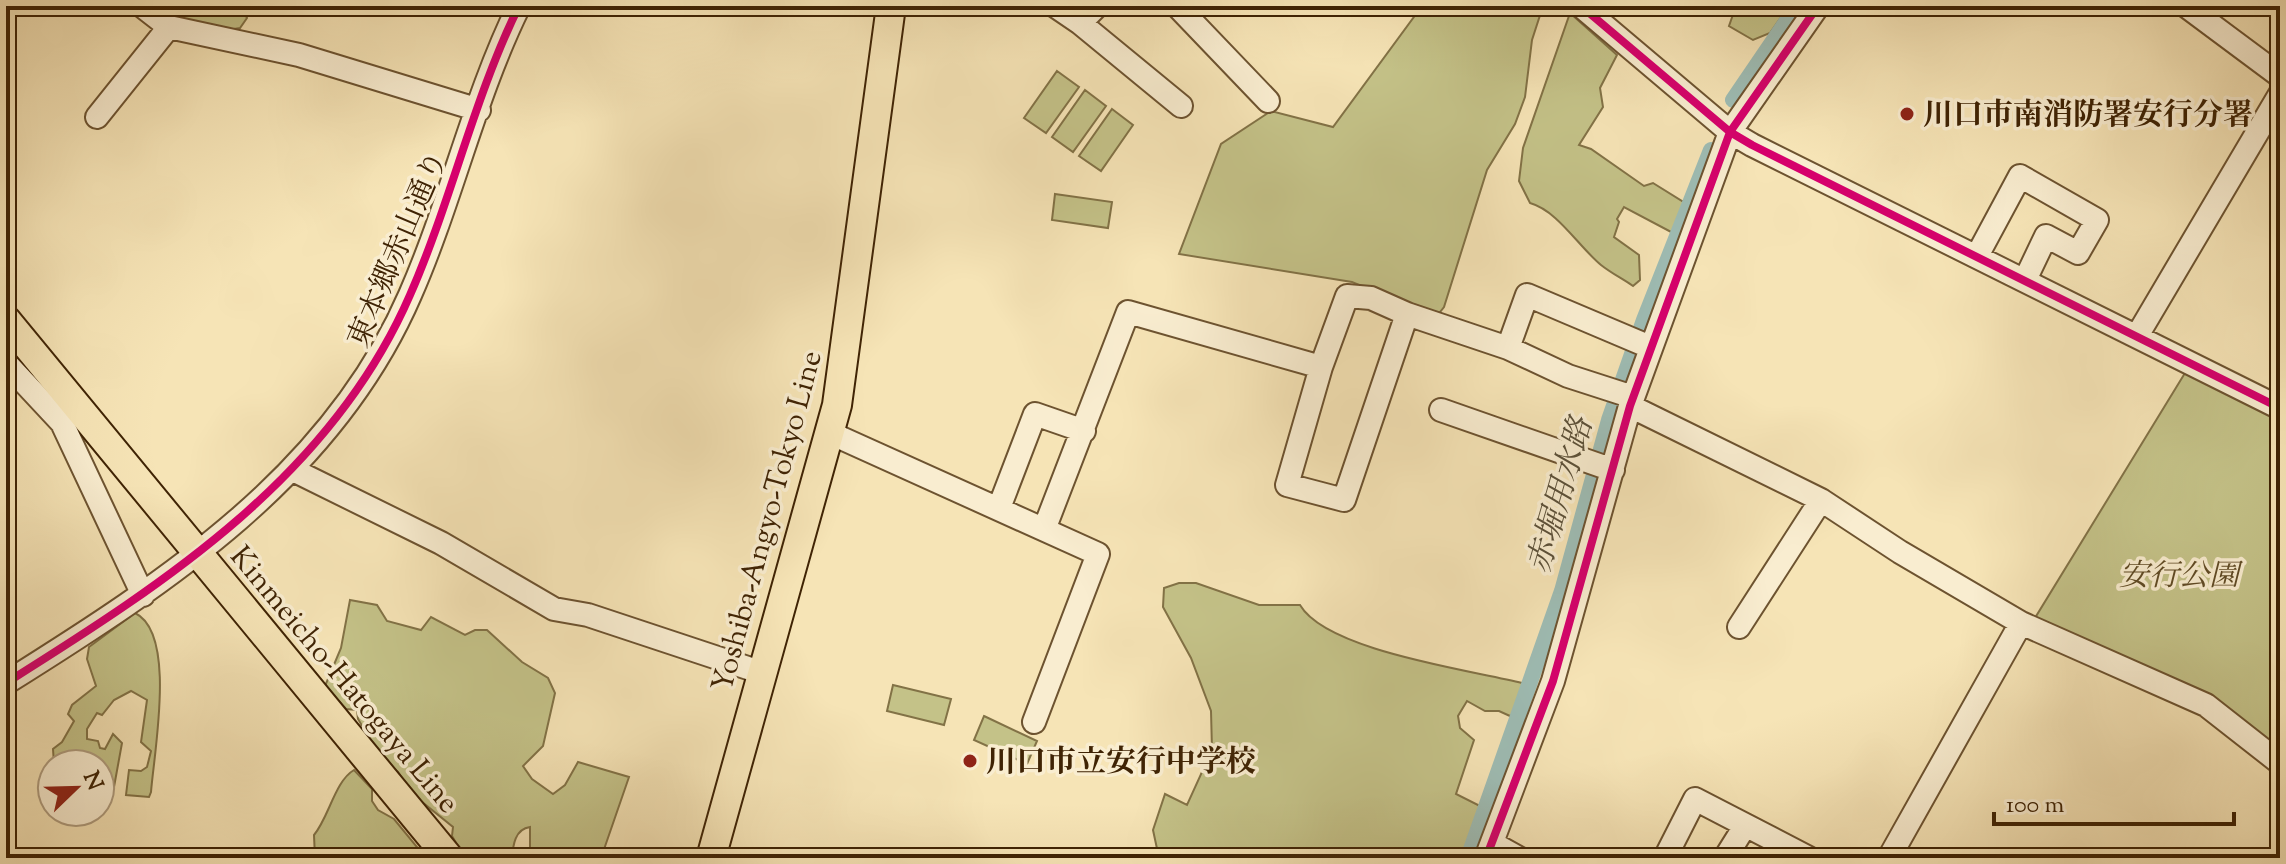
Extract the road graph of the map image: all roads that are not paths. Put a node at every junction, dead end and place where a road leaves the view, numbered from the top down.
1 (142, 6) edge
2 (891, 6) edge
3 (1055, 6) edge
4 (1097, 6) edge
5 (1177, 6) edge
6 (1581, 6) edge
7 (1818, 6) edge
8 (2186, 6) edge
9 (511, 9) edge
10 (1080, 23) junction
11 (169, 27) junction
12 (2280, 76) edge
13 (2280, 94) edge
14 (1268, 101) dead end
15 (1181, 106) dead end
16 (479, 110) junction
17 (97, 117) dead end
18 (1730, 132) junction
19 (1977, 256) junction
20 (2025, 280) junction
21 (1407, 314) junction
22 (6, 320) edge
23 (2137, 336) junction
24 (1650, 347) junction
25 (1508, 348) junction
26 (6, 363) edge
27 (1321, 367) junction
28 (1631, 401) junction
29 (2280, 408) edge
30 (1441, 410) dead end
31 (70, 416) junction
32 (1084, 431) junction
33 (830, 433) junction
34 (293, 470) junction
35 (1613, 470) junction
36 (1821, 500) junction
37 (999, 508) junction
38 (1045, 527) junction
39 (198, 554) junction
40 (143, 595) junction
41 (2021, 623) junction
42 (1739, 627) dead end
43 (763, 673) junction
44 (6, 683) edge
45 (1034, 722) dead end
46 (2280, 763) edge
47 (1745, 826) junction
48 (1489, 850) edge
49 (449, 858) edge
50 (711, 858) edge
51 (1519, 858) edge
52 (1665, 858) edge
53 (1725, 858) edge
54 (1809, 858) edge
55 (1889, 858) edge

1 - 11 street
2 - 33 main road, Yoshiba-Angyo-Tokyo Line
3 - 10 street
4 - 10 street
5 - 14 street
6 - 18 street
7 - 18 street
8 - 12 street
9 - 16 street, 東本郷赤山通り
10 - 15 street
11 - 16 street
11 - 17 street
13 - 23 street
16 - 34 street, 東本郷赤山通り
18 - 19 street
18 - 24 street
19 - 20 street
19 - 20 street
20 - 23 street
21 - 25 street
21 - 27 street
21 - 27 street
22 - 31 main road, Kinmeicho-Hatogaya Line
23 - 29 street
24 - 25 street
24 - 28 street
25 - 28 street
26 - 31 street
27 - 32 street
28 - 35 street
28 - 36 street
30 - 35 street
31 - 39 main road, Kinmeicho-Hatogaya Line
31 - 40 street
32 - 37 street
32 - 38 street
33 - 37 street
33 - 43 main road, Yoshiba-Angyo-Tokyo Line
34 - 39 street, 東本郷赤山通り
34 - 43 street
35 - 48 street
36 - 41 street
36 - 42 street
37 - 38 street
38 - 45 street
39 - 40 street, 東本郷赤山通り
39 - 49 main road, Kinmeicho-Hatogaya Line
40 - 44 street, 東本郷赤山通り
41 - 46 street
41 - 55 street
43 - 50 main road, Yoshiba-Angyo-Tokyo Line
47 - 52 street
47 - 53 street
47 - 54 street
48 - 51 street

